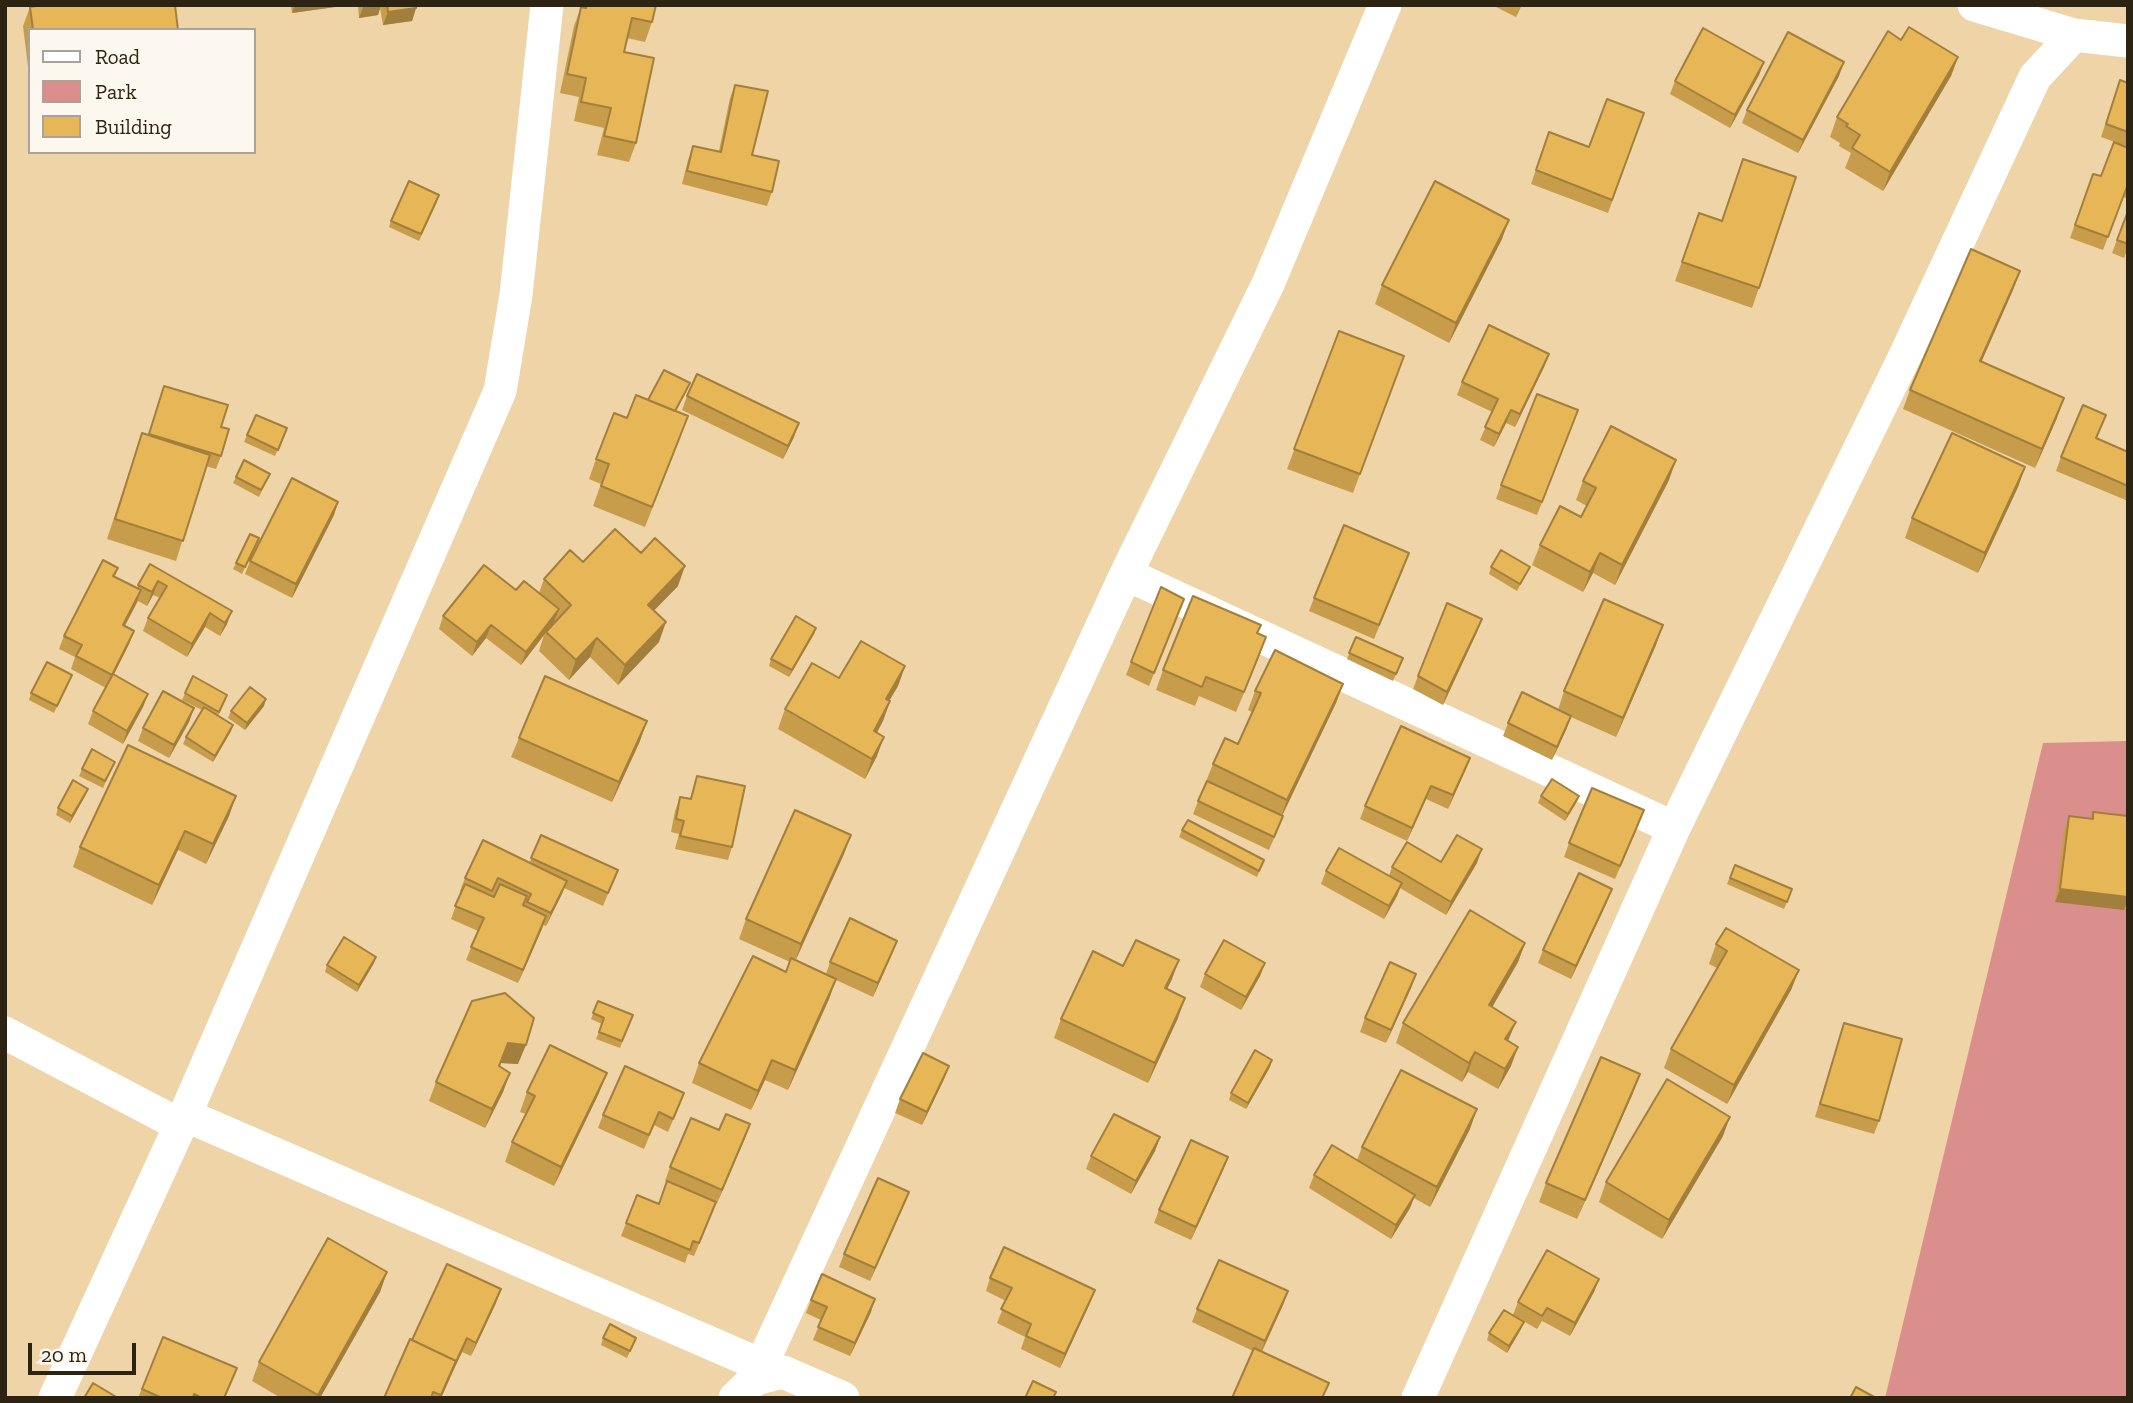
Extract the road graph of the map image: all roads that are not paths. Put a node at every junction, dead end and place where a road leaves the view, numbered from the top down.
1 (547, 5) edge
2 (1385, 5) edge
3 (1975, 5) edge
4 (2074, 35) junction
5 (2128, 41) edge
6 (1126, 574) junction
7 (1674, 828) junction
8 (5, 1033) edge
9 (183, 1120) junction
10 (751, 1381) edge
11 (55, 1398) edge
12 (843, 1398) edge
13 (1418, 1398) edge

1 - 9 street
2 - 6 street
3 - 4 street
4 - 5 street
4 - 7 street
6 - 7 street
6 - 10 street
7 - 13 street
8 - 9 street
9 - 10 street
9 - 11 street
10 - 12 street

